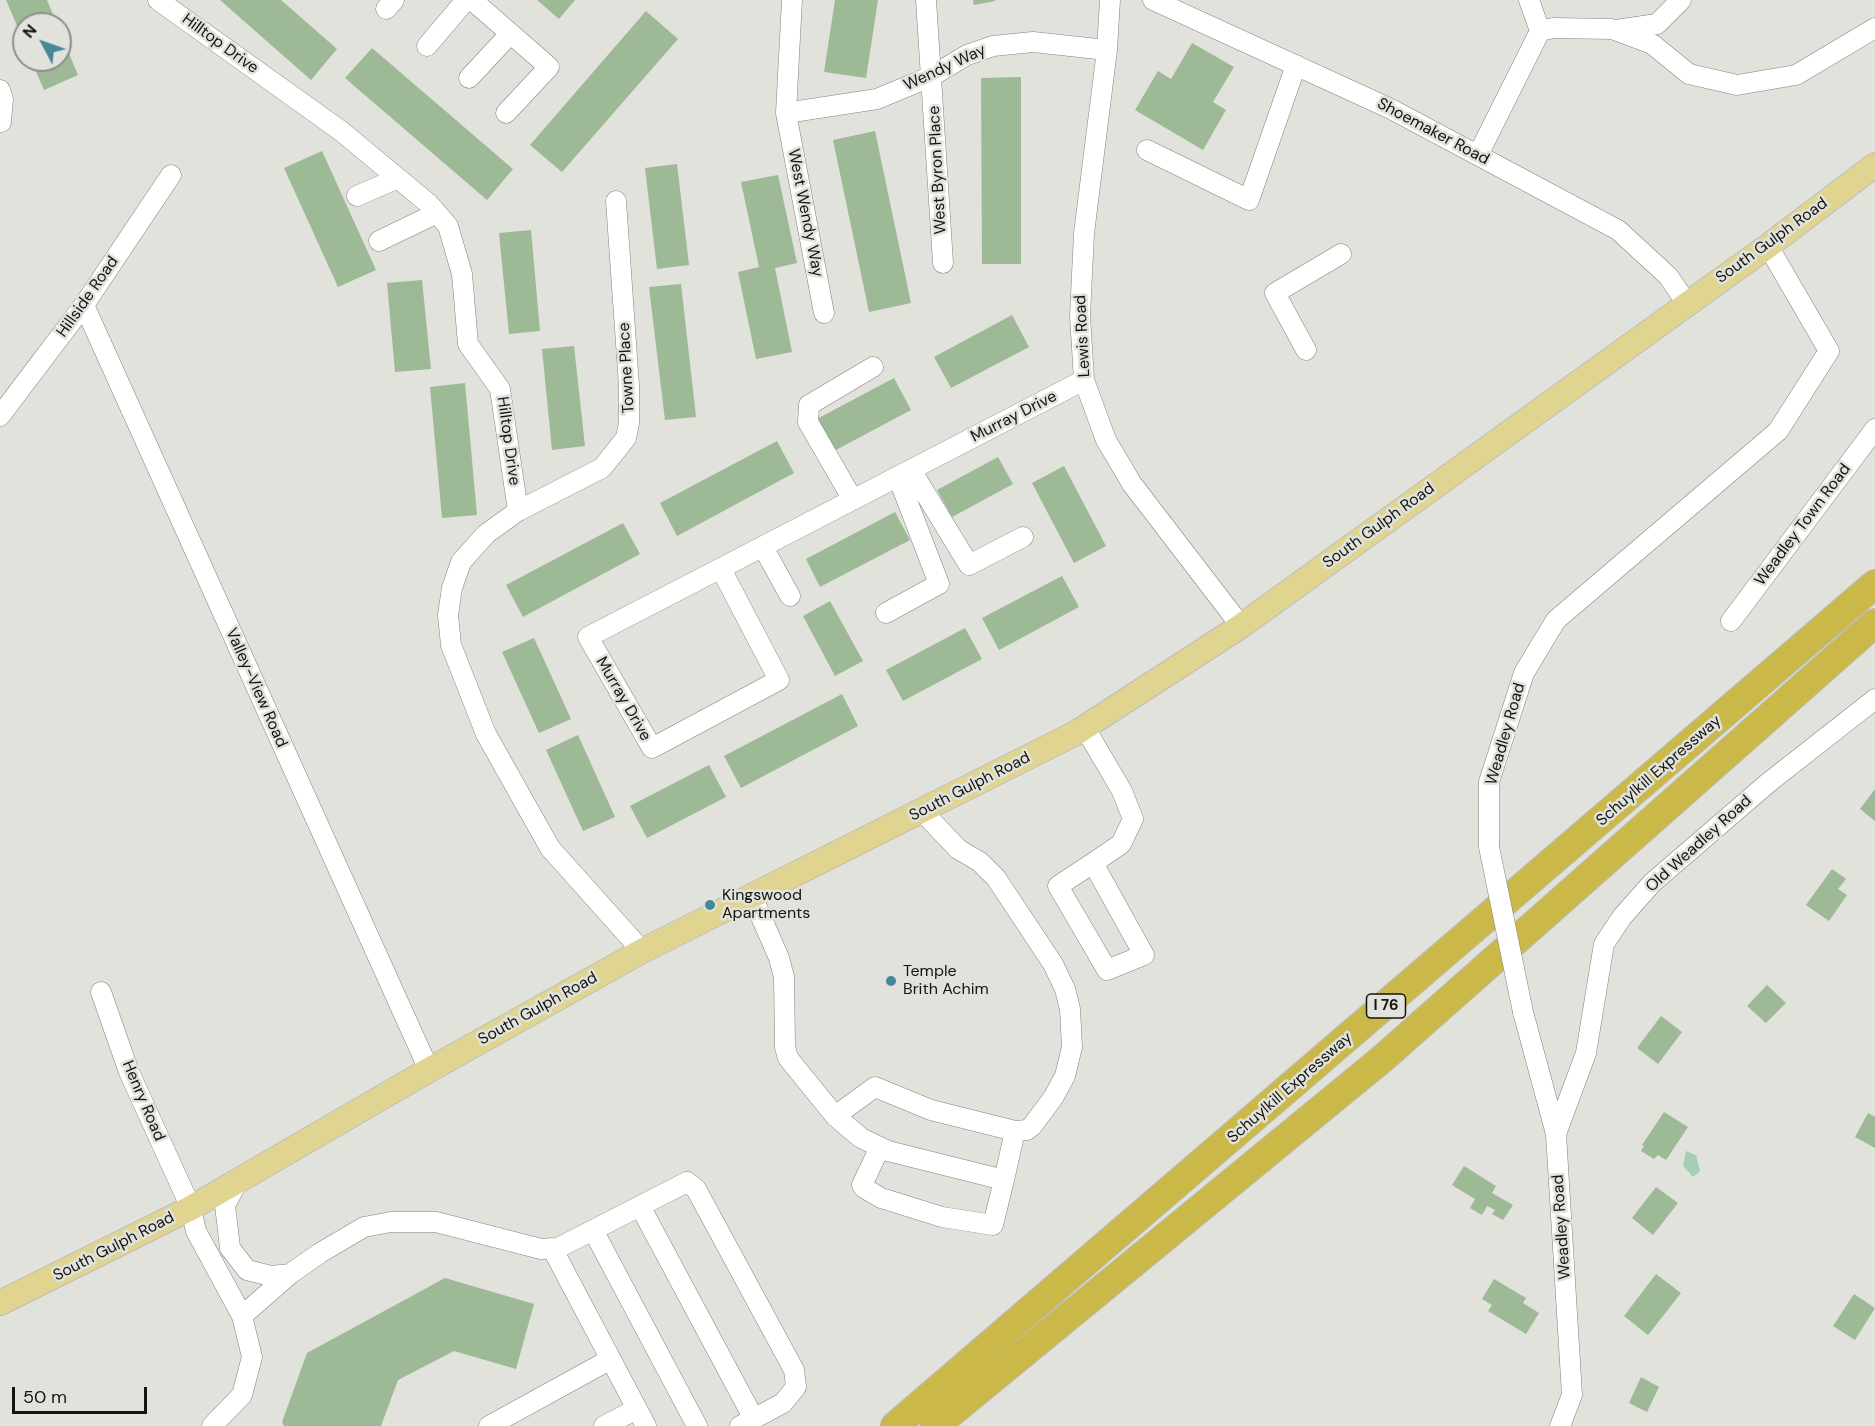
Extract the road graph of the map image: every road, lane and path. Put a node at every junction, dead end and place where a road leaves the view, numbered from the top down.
1 (158, 0) edge
2 (466, 0) edge
3 (472, 0) edge
4 (792, 0) edge
5 (926, 0) edge
6 (1110, 0) edge
7 (1153, 0) edge
8 (1529, 0) edge
9 (1681, 0) edge
10 (1875, 28) edge
11 (1616, 30) junction
12 (1540, 32) junction
13 (510, 34) junction
14 (428, 45) dead end
15 (1107, 50) junction
16 (1296, 65) junction
17 (932, 76) junction
18 (469, 78) dead end
19 (0, 90) edge
20 (506, 113) dead end
21 (786, 113) junction
22 (1, 122) edge
23 (1147, 150) dead end
24 (1478, 155) junction
25 (1875, 165) edge
26 (171, 175) dead end
27 (398, 178) junction
28 (357, 196) dead end
29 (616, 201) dead end
30 (437, 213) junction
31 (379, 241) dead end
32 (1768, 246) junction
33 (1341, 254) dead end
34 (943, 263) dead end
35 (1686, 302) junction
36 (84, 305) junction
37 (824, 314) dead end
38 (1306, 350) dead end
39 (873, 367) dead end
40 (1084, 380) junction
41 (0, 416) edge
42 (1875, 429) edge
43 (905, 473) junction
44 (853, 500) junction
45 (518, 511) junction
46 (1023, 537) dead end
47 (763, 547) junction
48 (721, 569) junction
49 (1875, 584) edge
50 (790, 596) dead end
51 (886, 613) dead end
52 (1731, 621) dead end
53 (1875, 623) edge
54 (1241, 626) junction
55 (1875, 699) edge
56 (1085, 728) junction
57 (922, 811) junction
58 (1092, 863) junction
59 (752, 896) junction
60 (642, 951) junction
61 (101, 992) dead end
62 (429, 1070) junction
63 (835, 1116) junction
64 (1015, 1131) junction
65 (1556, 1134) junction
66 (880, 1147) junction
67 (1004, 1180) junction
68 (238, 1181) junction
69 (640, 1206) junction
70 (191, 1208) junction
71 (593, 1230) junction
72 (552, 1248) junction
73 (290, 1274) junction
74 (0, 1303) edge
75 (242, 1316) junction
76 (611, 1359) junction
77 (637, 1408) junction
78 (233, 1417) edge
79 (747, 1422) edge
80 (212, 1426) edge
81 (489, 1426) edge
82 (604, 1426) edge
83 (646, 1426) edge
84 (697, 1426) edge
85 (895, 1426) edge
86 (935, 1426) edge
87 (1560, 1426) edge

1 - 27 street, Hilltop Drive
2 - 14 street
3 - 13 street
4 - 21 street, West Wendy Way
5 - 17 street, West Byron Place
6 - 15 street, Lewis Road
7 - 16 street, Shoemaker Road
8 - 12 street
9 - 11 street
10 - 11 street
11 - 12 street
12 - 24 street
13 - 18 street
13 - 20 street
15 - 17 street, Wendy Way
15 - 40 street, Lewis Road
16 - 23 street
16 - 24 street, Shoemaker Road
17 - 21 street, Wendy Way
17 - 34 street, West Byron Place
19 - 22 street
21 - 37 street, West Wendy Way
24 - 35 street, Shoemaker Road
25 - 32 main road, South Gulph Road
26 - 36 street, Hillside Road
27 - 28 street
27 - 30 street, Hilltop Drive
29 - 45 street, Towne Place
30 - 31 street
30 - 45 street, Hilltop Drive
32 - 35 main road, South Gulph Road
32 - 65 street, Weadley Road, bridge
33 - 38 street
35 - 54 main road, South Gulph Road
36 - 41 street, Hillside Road
36 - 62 street, Valley-View Road
39 - 44 street
40 - 43 street, Murray Drive
40 - 54 street, Lewis Road
42 - 52 street, Weadley Town Road
43 - 44 street, Murray Drive
43 - 46 street
43 - 51 street
44 - 47 street, Murray Drive
45 - 60 street
47 - 48 street, Murray Drive
47 - 50 street
48 - 48 street, Murray Drive
49 - 85 highway, Schuylkill Expressway / I 76
53 - 86 highway, Schuylkill Expressway / I 76
54 - 56 main road, South Gulph Road
55 - 65 street, Old Weadley Road
56 - 57 main road, South Gulph Road
56 - 58 street
57 - 59 main road, South Gulph Road
57 - 64 street
58 - 58 street
59 - 60 main road, South Gulph Road
59 - 63 street
60 - 62 main road, South Gulph Road
61 - 70 street, Henry Road
62 - 68 main road, South Gulph Road
63 - 64 street
63 - 66 street
64 - 67 street
65 - 87 street, Weadley Road
66 - 67 street
66 - 67 street
68 - 70 main road, South Gulph Road
68 - 73 street
69 - 71 street
69 - 79 street
69 - 79 street
70 - 74 main road, South Gulph Road
70 - 75 street, Henry Road
71 - 72 street
71 - 84 street
72 - 73 street
72 - 76 street
73 - 75 street
75 - 78 street, Henry Road
76 - 77 street
76 - 81 street
77 - 82 street
77 - 83 street
78 - 80 street, Henry Road

